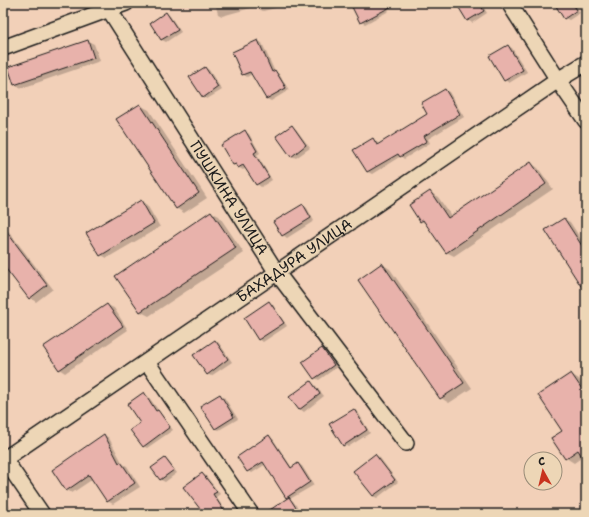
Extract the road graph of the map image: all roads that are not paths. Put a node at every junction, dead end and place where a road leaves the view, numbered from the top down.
1 (126, 3) edge
2 (510, 3) edge
3 (107, 6) edge
4 (3, 48) edge
5 (586, 63) edge
6 (558, 80) junction
7 (586, 121) edge
8 (277, 273) junction
9 (147, 362) junction
10 (406, 443) dead end
11 (3, 459) edge
12 (42, 514) edge
13 (251, 514) edge

1 - 3 street
2 - 6 street
3 - 4 street
3 - 8 street, ПУШКИНА УЛИЦА
5 - 6 street, БАХАДУРА УЛИЦА
6 - 7 street
6 - 8 street, БАХАДУРА УЛИЦА
8 - 9 street, БАХАДУРА УЛИЦА
8 - 10 street, ПУШКИНА УЛИЦА
9 - 11 street, БАХАДУРА УЛИЦА
9 - 13 street
11 - 12 street

